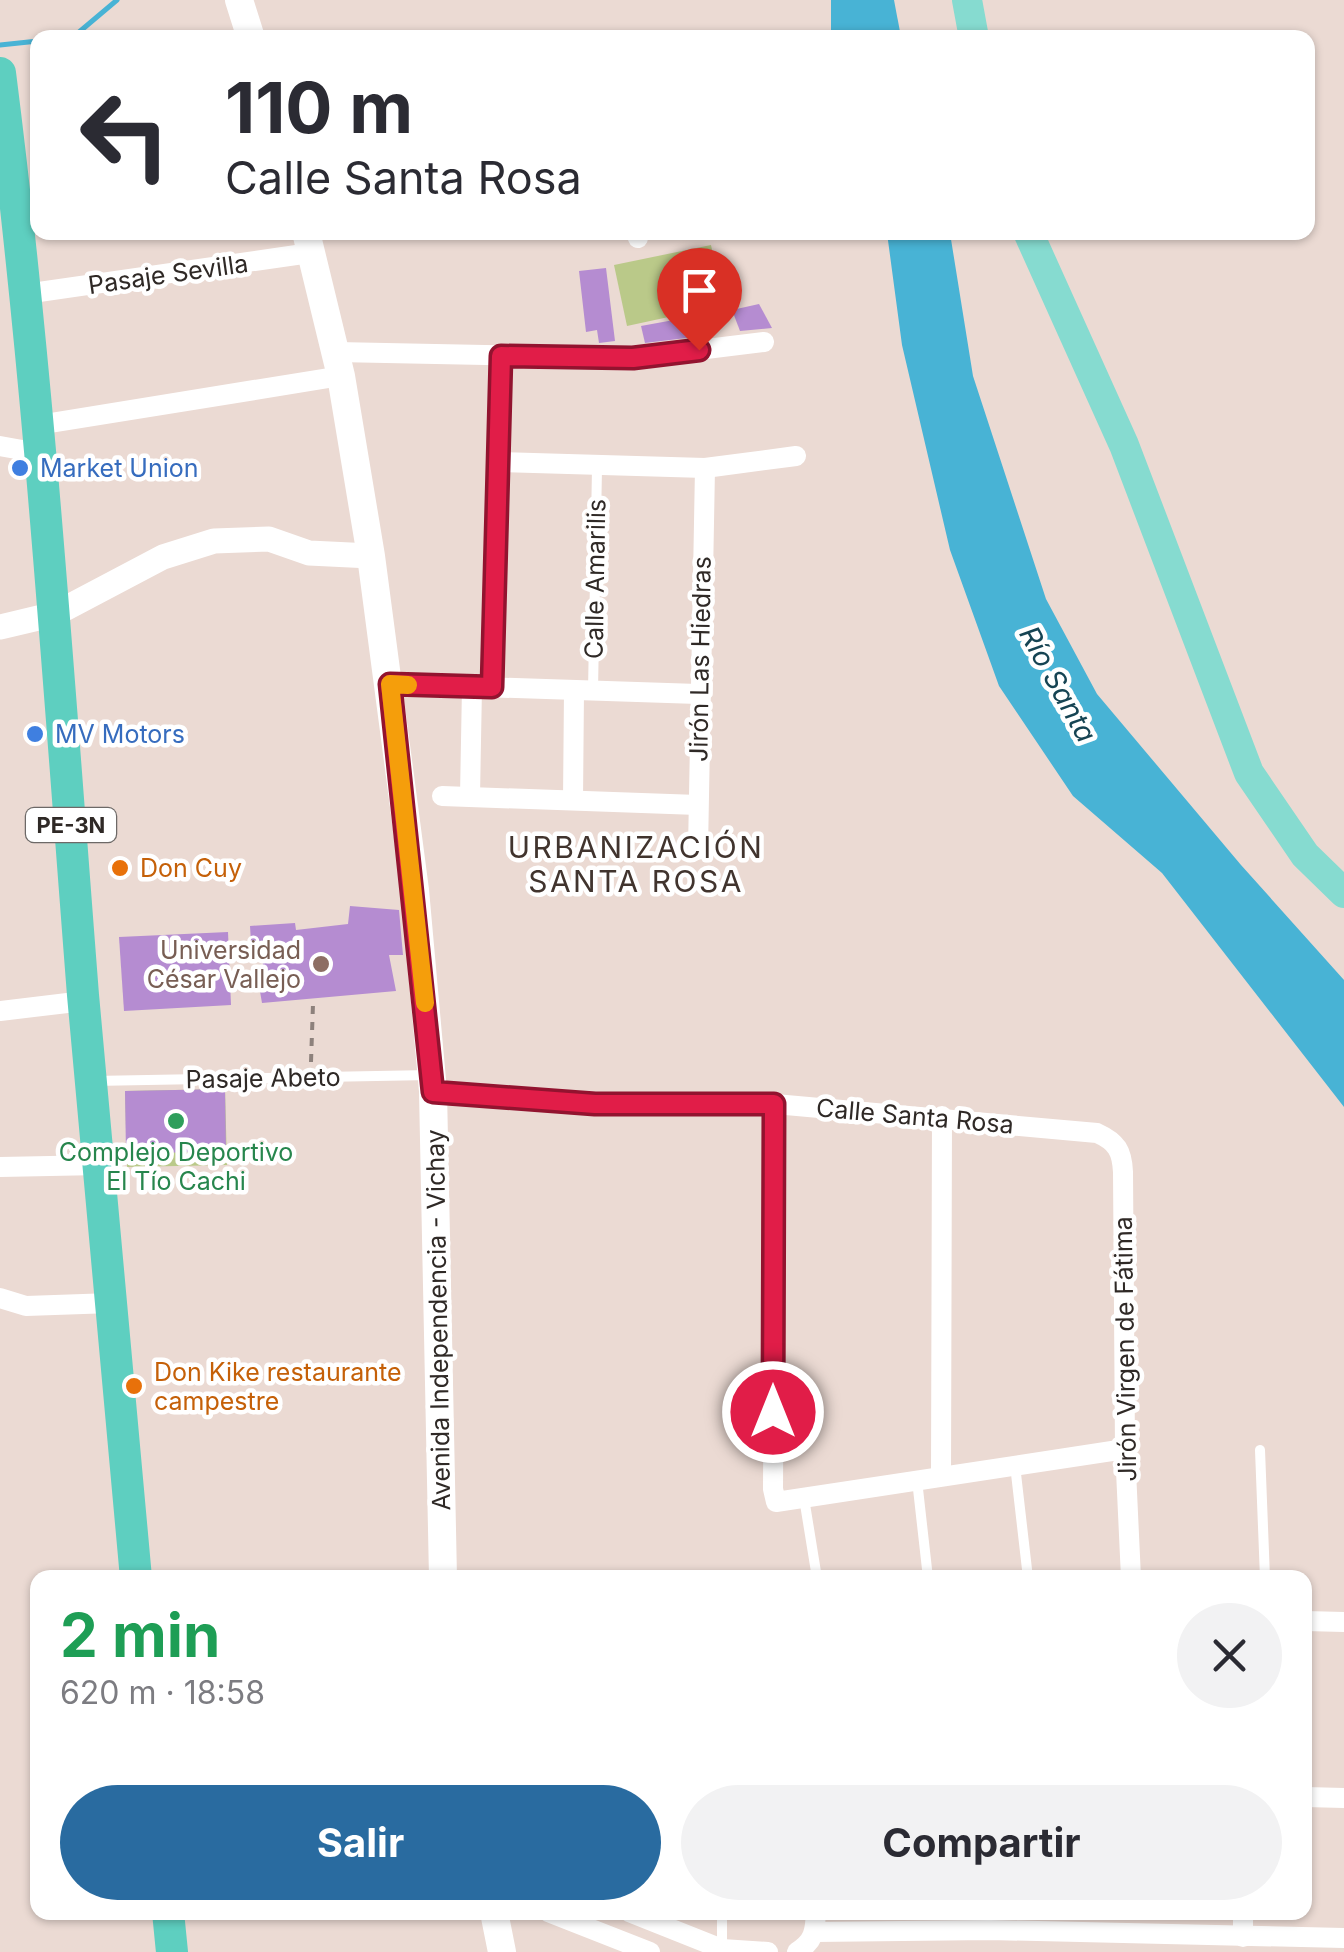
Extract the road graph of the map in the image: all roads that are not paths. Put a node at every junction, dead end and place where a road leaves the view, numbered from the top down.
1 (239, 0) edge
2 (968, 0) edge
3 (248, 30) edge
4 (973, 30) edge
5 (0, 73) edge
6 (8, 194) edge
7 (27, 227) edge
8 (1032, 240) edge
9 (308, 243) edge
10 (25, 294) junction
11 (764, 342) dead end
12 (501, 356) junction
13 (338, 364) junction
14 (39, 439) junction
15 (0, 446) edge
16 (796, 456) dead end
17 (498, 462) junction
18 (597, 468) junction
19 (704, 468) junction
20 (371, 556) junction
21 (56, 614) junction
22 (0, 626) edge
23 (390, 684) junction
24 (482, 687) junction
25 (584, 691) junction
26 (698, 694) junction
27 (442, 796) dead end
28 (470, 796) junction
29 (573, 800) junction
30 (698, 805) junction
31 (698, 850) dead end
32 (1344, 893) edge
33 (84, 1001) junction
34 (0, 1011) edge
35 (93, 1081) junction
36 (433, 1083) junction
37 (774, 1104) junction
38 (942, 1116) junction
39 (1097, 1134) joint
40 (100, 1165) junction
41 (0, 1167) edge
42 (0, 1298) edge
43 (112, 1303) junction
44 (1125, 1448) junction
45 (1260, 1450) dead end
46 (1015, 1465) junction
47 (941, 1476) junction
48 (918, 1480) junction
49 (804, 1498) junction
50 (135, 1570) edge
51 (444, 1570) edge
52 (816, 1570) edge
53 (927, 1570) edge
54 (1027, 1570) edge
55 (1131, 1570) edge
56 (1264, 1570) edge
57 (1312, 1621) edge
58 (1344, 1622) edge
59 (1312, 1797) edge
60 (1344, 1798) edge
61 (169, 1920) edge
62 (496, 1920) edge
63 (568, 1920) edge
64 (650, 1920) edge
65 (722, 1920) edge
66 (1243, 1920) edge
67 (990, 1921) edge
68 (809, 1935) edge
69 (1243, 1936) junction
70 (1344, 1938) edge
71 (722, 1949) junction
72 (172, 1952) edge
73 (502, 1952) edge
74 (650, 1952) edge
75 (768, 1952) edge

1 - 3 main road
2 - 4 main road
5 - 6 highway, PE-3N
6 - 7 highway, PE-3N
7 - 10 highway, PE-3N
8 - 32 main road
9 - 10 street, Pasaje Sevilla
9 - 13 main road, Avenida Independencia - Vichay
10 - 14 highway, PE-3N
11 - 12 street
12 - 13 street
12 - 17 street
13 - 14 street
13 - 20 main road, Avenida Independencia - Vichay
14 - 15 street
14 - 21 highway, PE-3N
16 - 19 street
17 - 18 street
17 - 24 street
18 - 19 street
18 - 25 lane, Calle Amarilis
19 - 26 street, Jirón Las Hiedras
20 - 21 street
20 - 23 main road, Avenida Independencia - Vichay
21 - 22 street
21 - 33 highway, PE-3N
23 - 24 street
23 - 36 main road, Avenida Independencia - Vichay
24 - 25 street
24 - 28 street
25 - 26 street
25 - 29 street
26 - 30 street, Jirón Las Hiedras
27 - 28 street
28 - 29 street
29 - 30 street
30 - 31 street, Jirón Las Hiedras
33 - 34 street
33 - 35 highway, PE-3N
35 - 36 lane, Pasaje Abeto
35 - 40 highway, PE-3N
36 - 37 street, Calle Santa Rosa
36 - 51 main road, Avenida Independencia - Vichay
37 - 38 street, Calle Santa Rosa
37 - 49 street
38 - 39 street, Calle Santa Rosa
38 - 47 street
39 - 44 street, Jirón Virgen de Fátima
40 - 41 street
40 - 43 highway, PE-3N
42 - 43 street
43 - 50 highway, PE-3N
44 - 46 street
44 - 55 street, Jirón Virgen de Fátima
45 - 56 lane
46 - 47 street
46 - 54 lane
47 - 48 street
48 - 49 street
48 - 53 lane
49 - 52 lane
57 - 58 street
59 - 60 street
61 - 72 highway
62 - 73 main road
63 - 74 street
64 - 71 street
65 - 71 lane
66 - 69 street
67 - 68 street
67 - 69 street
69 - 70 street
71 - 75 street

